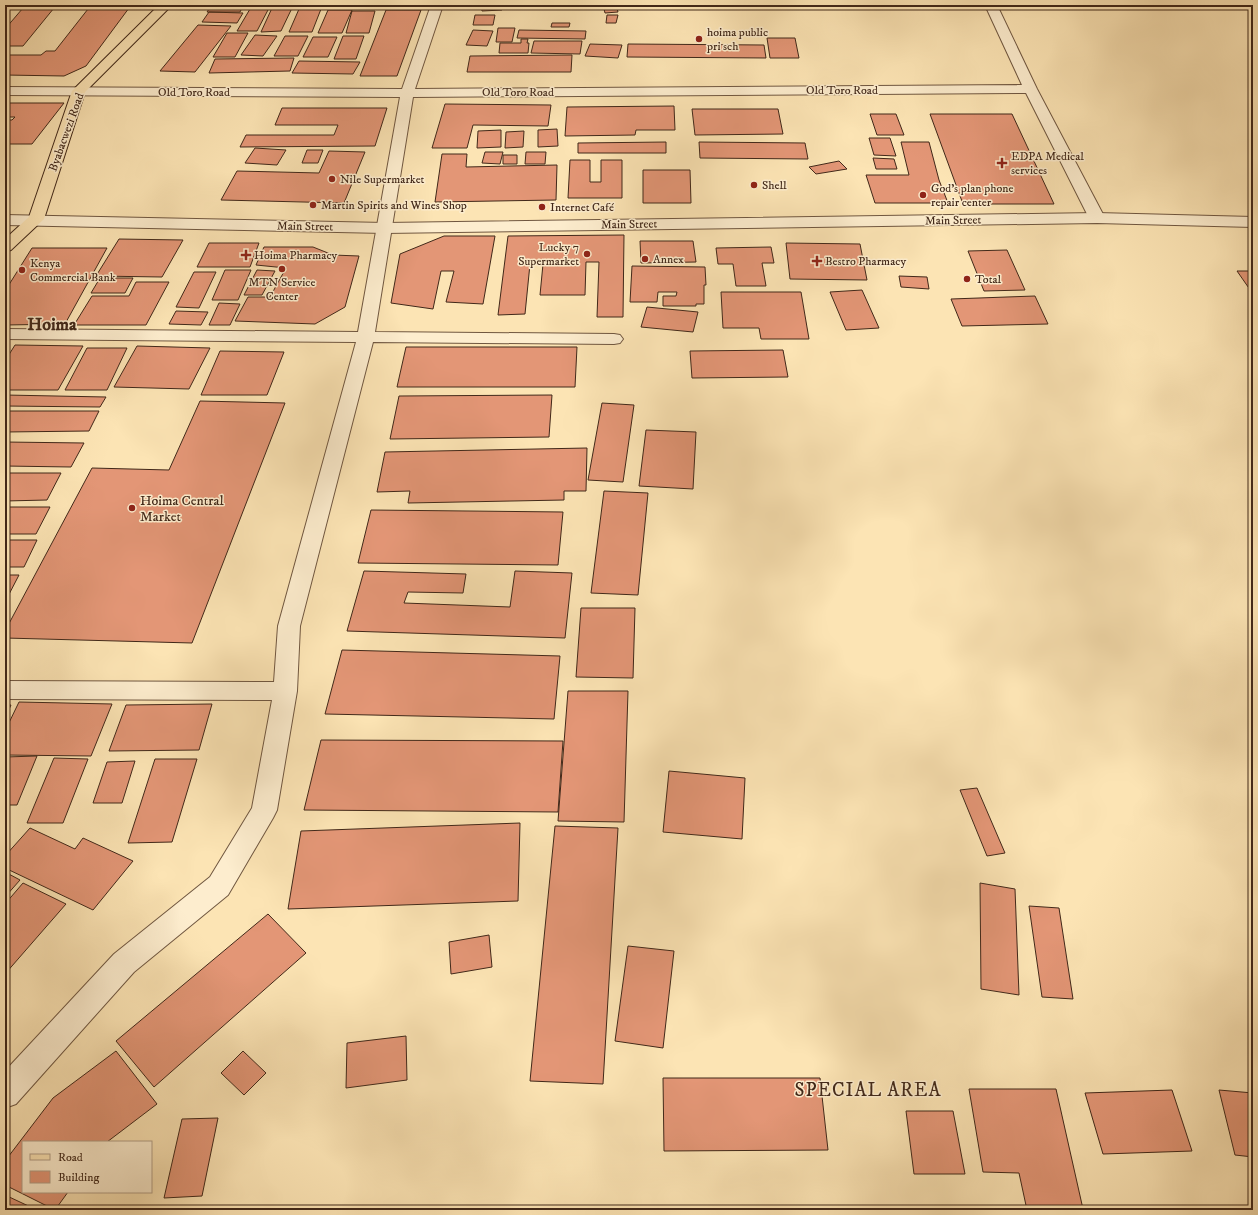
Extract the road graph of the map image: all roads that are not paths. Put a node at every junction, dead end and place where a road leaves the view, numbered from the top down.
1 (166, 5) edge
2 (437, 5) edge
3 (991, 5) edge
4 (1030, 89) junction
5 (5, 91) edge
6 (79, 91) junction
7 (407, 93) junction
8 (1097, 218) junction
9 (36, 219) junction
10 (5, 220) edge
11 (1253, 222) edge
12 (385, 228) junction
13 (5, 247) edge
14 (5, 334) edge
15 (366, 337) junction
16 (614, 339) dead end
17 (5, 690) edge
18 (285, 691) junction
19 (5, 1093) edge

1 - 6 main road, Byabacwezi Road
2 - 7 street
3 - 4 street
4 - 7 street, Old Toro Road
4 - 8 street
5 - 6 street, Old Toro Road
6 - 7 street, Old Toro Road
6 - 9 main road, Byabacwezi Road
7 - 12 street
8 - 11 street, Main Street
8 - 12 street, Main Street
9 - 10 street, Main Street
9 - 12 street, Main Street
9 - 13 main road
12 - 15 street
14 - 15 street
15 - 16 street
15 - 18 street
17 - 18 street
18 - 19 street

